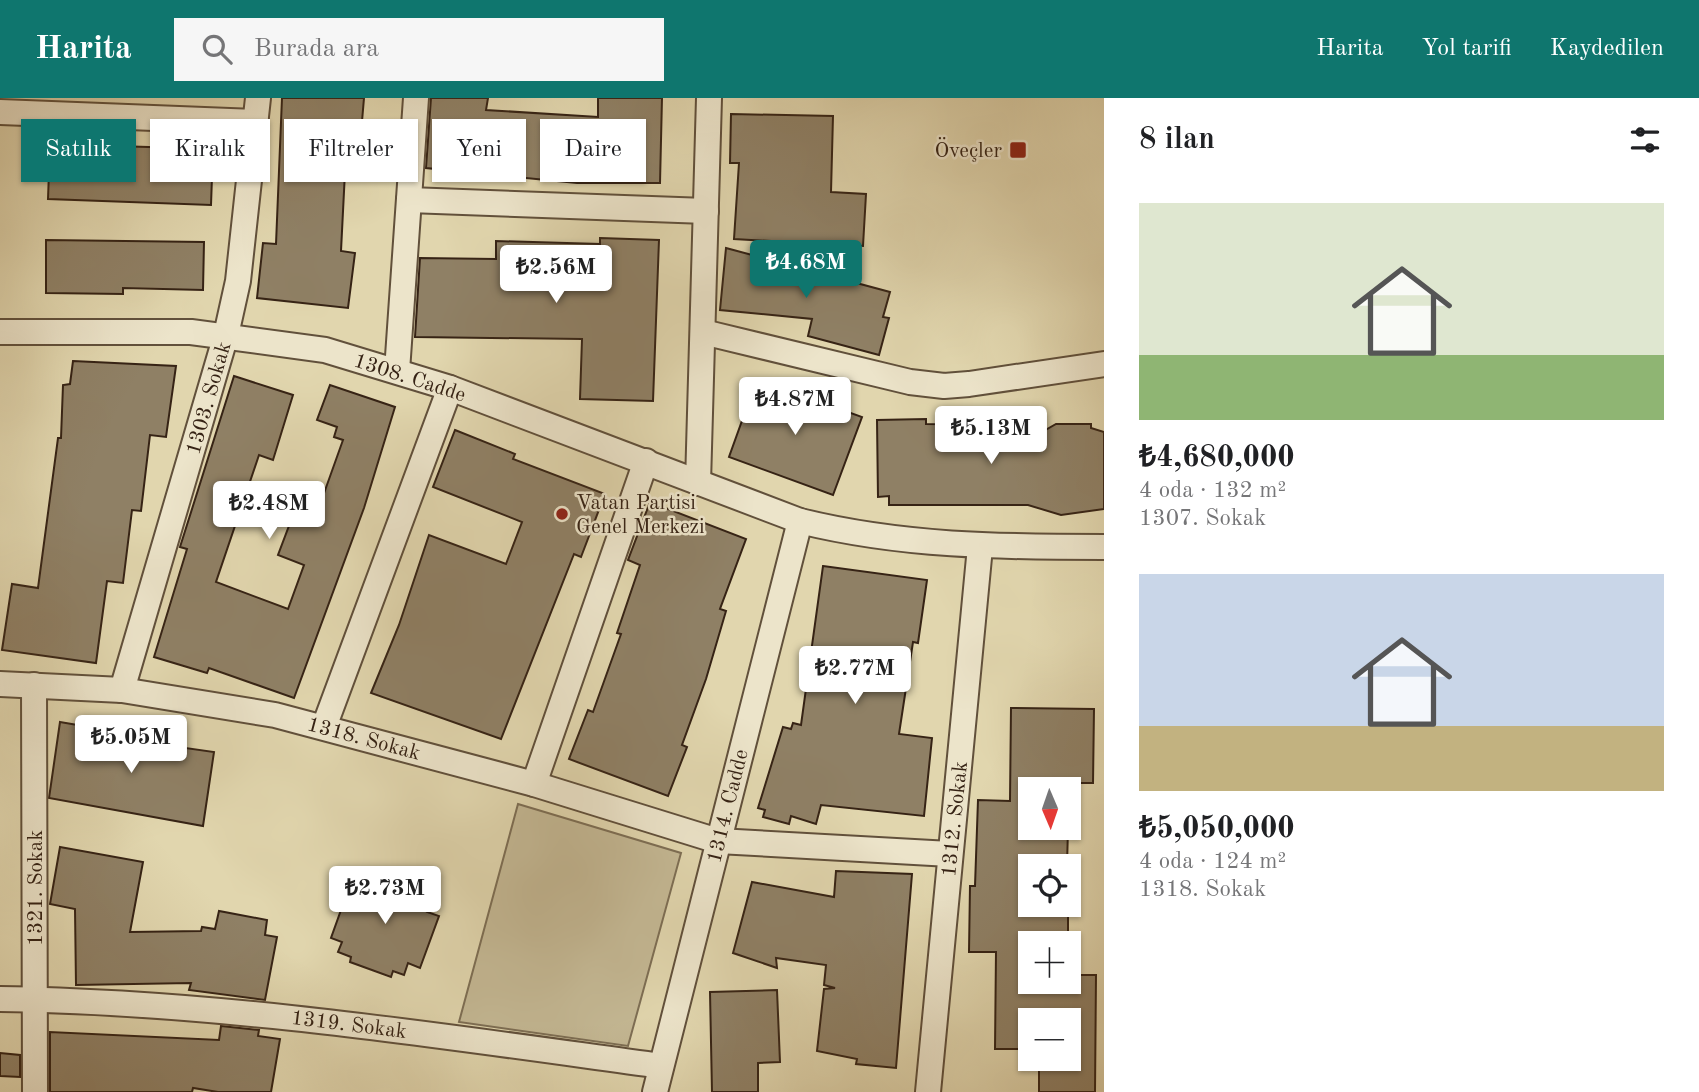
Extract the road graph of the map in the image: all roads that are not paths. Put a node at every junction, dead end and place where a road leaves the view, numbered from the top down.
1 (416, 98) edge
2 (709, 98) edge
3 (257, 110) edge
4 (0, 112) edge
5 (409, 200) junction
6 (706, 211) junction
7 (0, 332) edge
8 (703, 332) junction
9 (226, 335) junction
10 (1104, 364) edge
11 (397, 371) junction
12 (450, 388) junction
13 (646, 461) junction
14 (698, 483) junction
15 (800, 521) junction
16 (980, 547) junction
17 (1104, 548) edge
18 (0, 684) edge
19 (34, 685) junction
20 (122, 690) junction
21 (324, 727) junction
22 (534, 784) junction
23 (718, 841) junction
24 (950, 854) junction
25 (0, 999) edge
26 (35, 999) junction
27 (661, 1066) junction
28 (36, 1092) edge
29 (655, 1092) edge
30 (928, 1092) edge

1 - 5 street
2 - 6 street
3 - 4 street
3 - 9 street, 1303. Sokak
5 - 6 street
5 - 11 street
6 - 8 street
7 - 9 street, 1308. Cadde
8 - 10 street
8 - 14 street
9 - 11 street, 1308. Cadde
9 - 20 street, 1303. Sokak
11 - 12 street, 1308. Cadde
12 - 13 street, 1308. Cadde
12 - 21 street
13 - 14 street, 1308. Cadde
13 - 22 street
14 - 15 street, 1308. Cadde
15 - 16 street, 1308. Cadde
15 - 23 street, 1314. Cadde
16 - 17 street, 1308. Cadde
16 - 24 street, 1312. Sokak
18 - 19 street, 1318. Sokak
19 - 20 street, 1318. Sokak
19 - 26 street, 1321. Sokak
20 - 21 street, 1318. Sokak
21 - 22 street, 1318. Sokak
22 - 23 street, 1318. Sokak
23 - 24 street, 1318. Sokak
23 - 27 street, 1314. Cadde
24 - 30 street, 1312. Sokak
25 - 26 street, 1319. Sokak
26 - 27 street, 1319. Sokak
26 - 28 street, 1321. Sokak
27 - 29 street, 1314. Cadde

